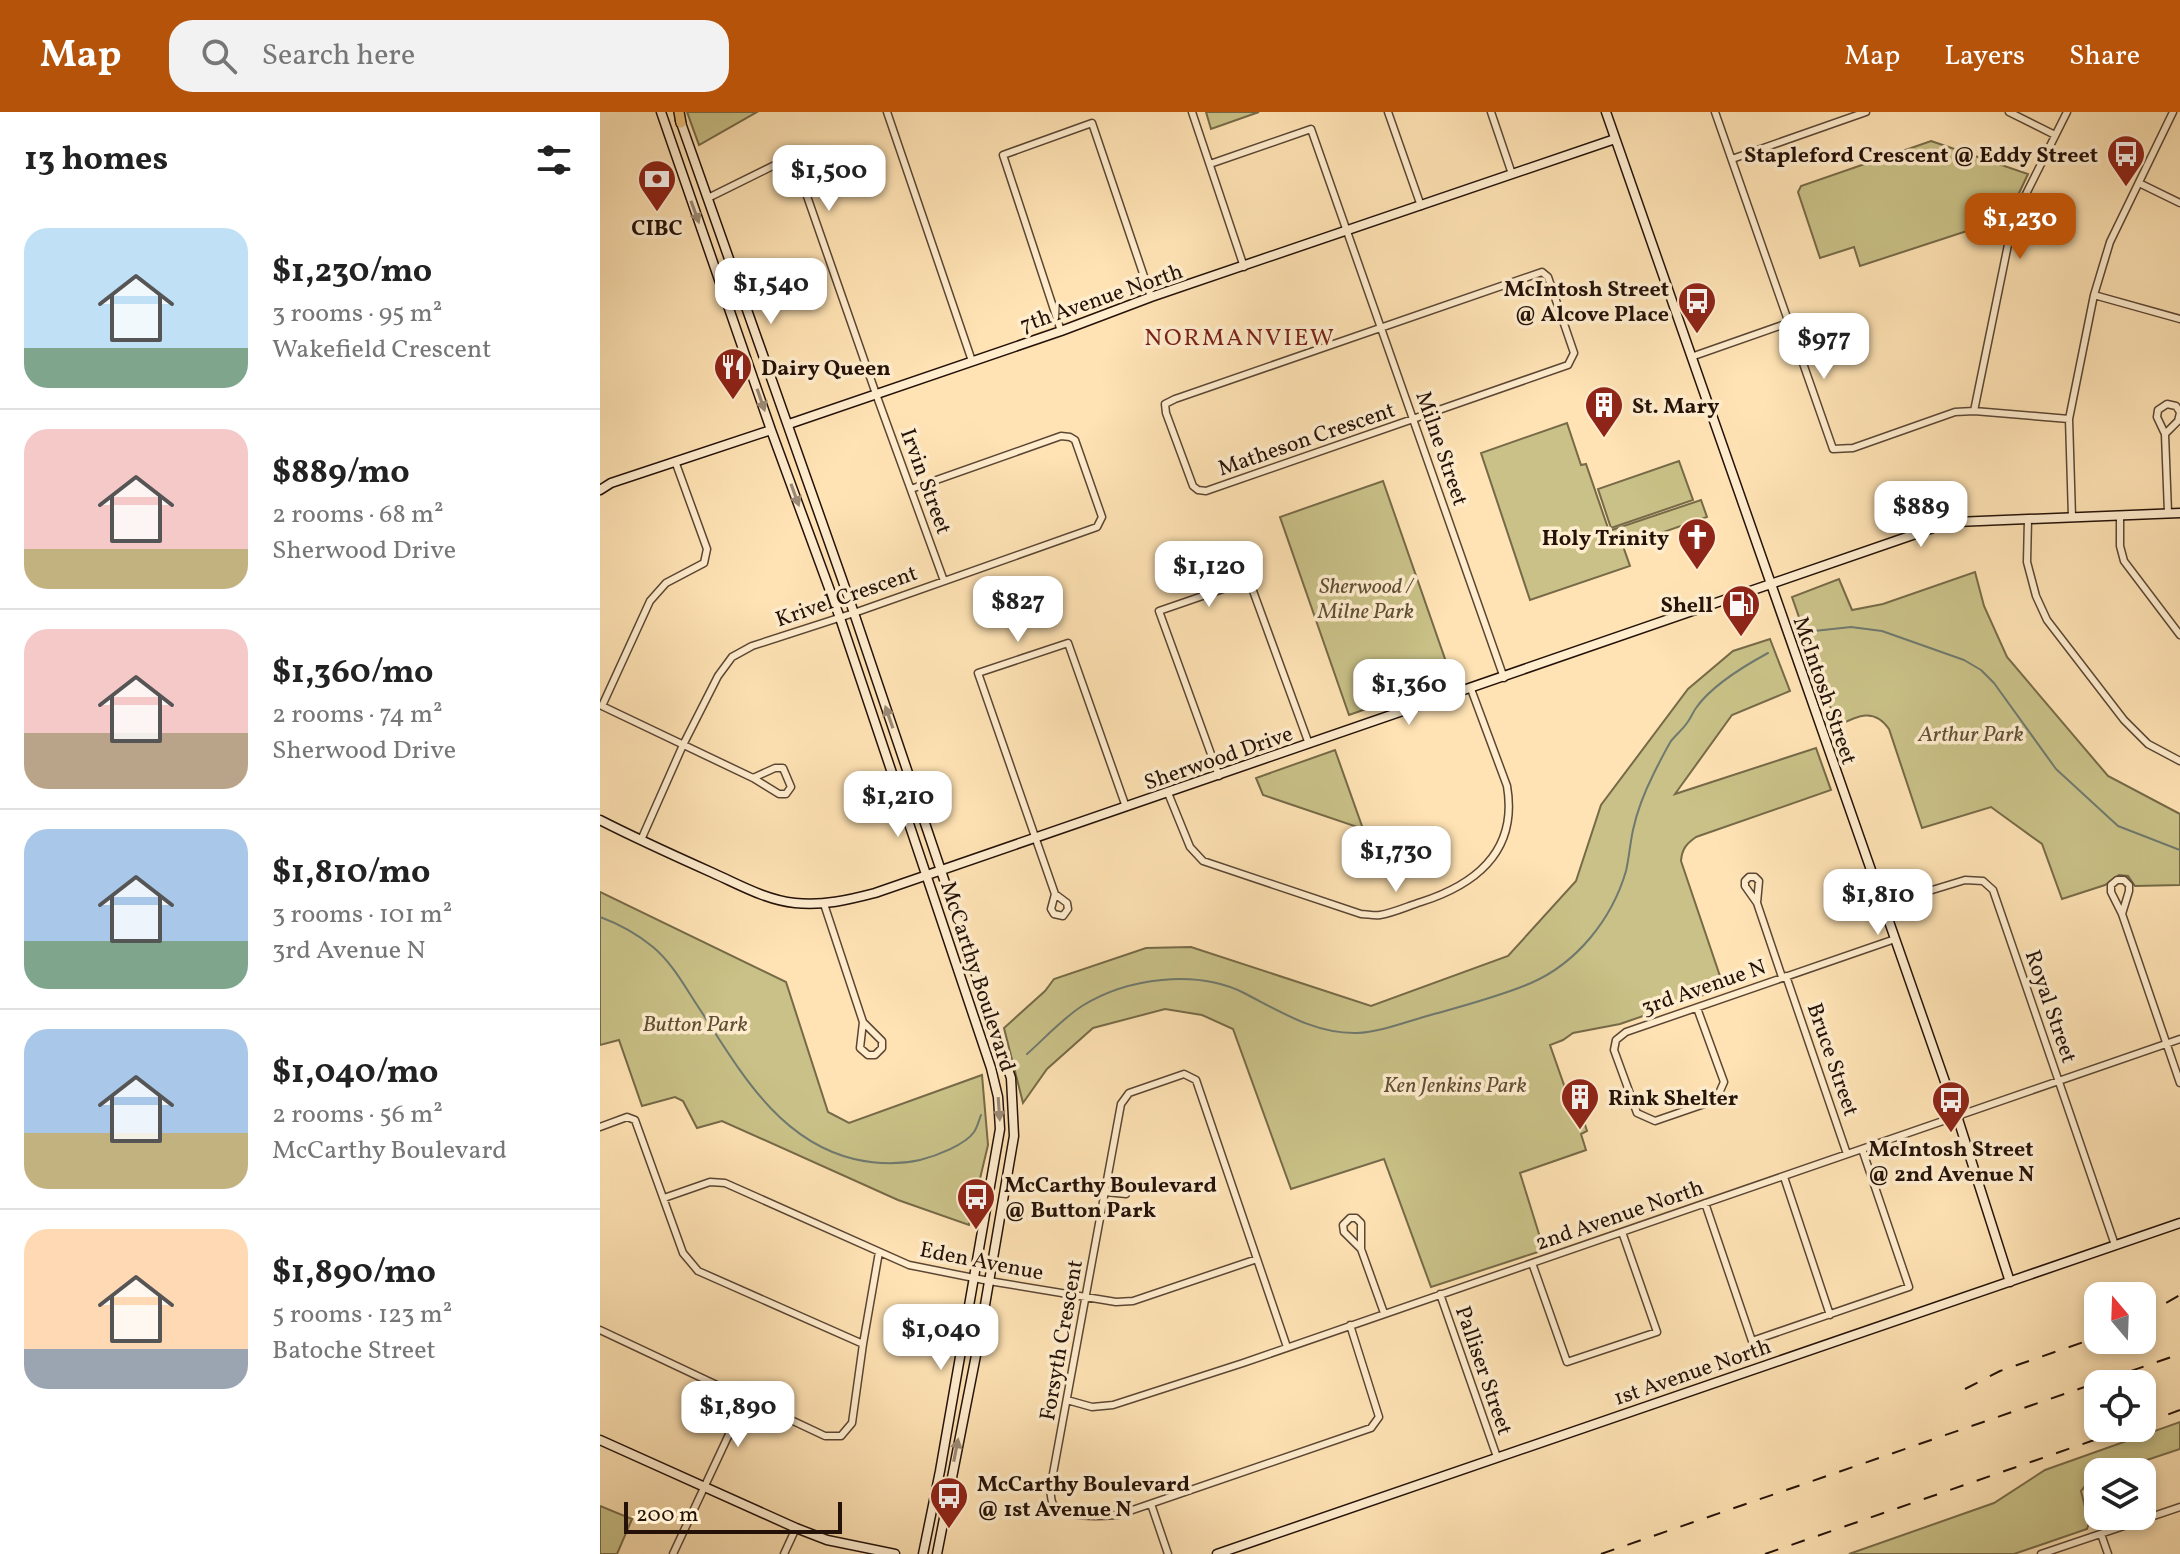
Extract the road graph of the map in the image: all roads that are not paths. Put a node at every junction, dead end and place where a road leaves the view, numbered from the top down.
1 (661, 112) edge
2 (678, 112) edge
3 (887, 112) edge
4 (1192, 112) edge
5 (1388, 112) edge
6 (1491, 112) edge
7 (1606, 112) edge
8 (1715, 112) edge
9 (1866, 112) edge
10 (2009, 112) edge
11 (2067, 112) edge
12 (2173, 112) edge
13 (681, 123) joint
14 (2055, 135) junction
15 (1615, 139) junction
16 (676, 157) junction
17 (1732, 159) junction
18 (1210, 164) junction
19 (699, 173) junction
20 (1512, 174) junction
21 (2139, 183) junction
22 (708, 198) junction
23 (2180, 203) edge
24 (1421, 206) junction
25 (1346, 231) junction
26 (1244, 267) junction
27 (2094, 295) junction
28 (1151, 297) junction
29 (2180, 319) edge
30 (1788, 323) junction
31 (1381, 327) junction
32 (1061, 331) junction
33 (1691, 357) junction
34 (972, 361) junction
35 (876, 394) junction
36 (1974, 411) junction
37 (2180, 413) edge
38 (2069, 419) junction
39 (1414, 420) junction
40 (789, 424) junction
41 (771, 430) junction
42 (2165, 434) junction
43 (675, 461) junction
44 (911, 489) junction
45 (600, 490) edge
46 (2168, 513) junction
47 (2180, 513) edge
48 (2120, 515) junction
49 (2072, 517) junction
50 (2028, 519) junction
51 (944, 581) junction
52 (1770, 585) junction
53 (854, 613) junction
54 (840, 618) junction
55 (2180, 635) edge
56 (1504, 678) junction
57 (1471, 689) junction
58 (1309, 744) junction
59 (683, 745) junction
60 (2180, 761) edge
61 (1219, 776) junction
62 (753, 778) junction
63 (1168, 793) junction
64 (1126, 807) junction
65 (600, 820) edge
66 (1036, 838) junction
67 (641, 840) junction
68 (942, 870) junction
69 (927, 875) junction
70 (1055, 894) dead end
71 (1757, 903) dead end
72 (824, 904) junction
73 (1883, 905) junction
74 (2122, 914) junction
75 (1895, 939) junction
76 (1784, 976) junction
77 (1697, 1008) junction
78 (863, 1022) junction
79 (2180, 1039) edge
80 (2167, 1044) junction
81 (2059, 1081) junction
82 (2180, 1083) edge
83 (1957, 1116) junction
84 (600, 1127) edge
85 (1862, 1149) junction
86 (1847, 1154) junction
87 (1784, 1177) junction
88 (1106, 1192) junction
89 (1126, 1194) dead end
90 (664, 1198) junction
91 (1705, 1203) junction
92 (2180, 1223) edge
93 (1622, 1232) junction
94 (2115, 1245) junction
95 (1361, 1249) junction
96 (879, 1252) junction
97 (1257, 1259) junction
98 (1532, 1263) junction
99 (975, 1278) junction
100 (989, 1281) junction
101 (2010, 1282) junction
102 (1440, 1294) junction
103 (1086, 1298) junction
104 (1384, 1313) junction
105 (1830, 1315) junction
106 (1350, 1325) junction
107 (600, 1330) edge
108 (863, 1344) junction
109 (1287, 1347) junction
110 (746, 1398) junction
111 (1067, 1400) junction
112 (600, 1440) edge
113 (1497, 1457) junction
114 (705, 1488) junction
115 (1151, 1504) junction
116 (2180, 1507) edge
117 (796, 1528) junction
118 (2101, 1534) junction
119 (673, 1554) edge
120 (784, 1554) edge
121 (895, 1554) edge
122 (923, 1554) edge
123 (937, 1554) edge
124 (1168, 1554) edge
125 (1217, 1554) edge
126 (2041, 1554) edge
127 (2108, 1554) edge

1 - 16 street, McCarthy Boulevard
2 - 13 main road
3 - 34 street
4 - 18 street
5 - 24 street
6 - 20 street
7 - 15 street, McIntosh Street
8 - 17 street
9 - 17 street
10 - 14 street
11 - 14 street
12 - 21 street
13 - 19 street, McCarthy Boulevard
14 - 36 street
15 - 20 street, 7th Avenue North
15 - 33 street, McIntosh Street
16 - 19 street
16 -> 41 street, McCarthy Boulevard
17 - 30 street
18 - 25 street, Milne Street
18 - 26 street
19 - 22 street, McCarthy Boulevard
20 - 24 street, 7th Avenue North
21 - 23 street
21 - 27 street
22 - 35 street, Irvin Street
22 - 40 street, McCarthy Boulevard
24 - 25 street, 7th Avenue North
25 - 26 street, 7th Avenue North
25 - 31 street, Milne Street
26 - 28 street, 7th Avenue North
27 - 29 street
27 - 38 street
28 - 32 street, 7th Avenue North
28 - 32 street
30 - 33 street
30 - 36 street
31 - 39 street, Milne Street
31 - 39 street
31 - 39 street, Matheson Crescent
32 - 34 street, 7th Avenue North
33 - 52 street, McIntosh Street
34 - 35 street, 7th Avenue North
35 - 40 street, 7th Avenue North
35 - 44 street, Irvin Street
36 - 38 street
37 - 42 street
37 - 42 street
38 - 49 street
39 - 56 street, Milne Street
40 - 41 street, 7th Avenue North
40 - 53 street, McCarthy Boulevard
41 - 43 street, 7th Avenue North
41 -> 54 street, McCarthy Boulevard
42 - 46 street
43 - 45 street, 7th Avenue North
43 - 59 street
44 - 51 street, Irvin Street
44 - 51 street, Krivel Crescent
46 - 47 street, Sherwood Drive
46 - 48 street, Sherwood Drive
48 - 49 street, Sherwood Drive
48 - 55 street
49 - 50 street, Sherwood Drive
50 - 52 street, Sherwood Drive
50 - 60 street
51 - 53 street, Krivel Crescent
52 - 56 street, Sherwood Drive
52 - 73 street, McIntosh Street
53 - 54 street, Krivel Crescent
68 -> 53 street, McCarthy Boulevard
54 - 59 street, Krivel Crescent
54 - 69 street, McCarthy Boulevard
56 - 57 street, Sherwood Drive
57 - 58 street, Sherwood Drive
57 - 63 street
58 - 61 street, Sherwood Drive
58 - 61 street
59 - 62 street
59 - 67 street, Krivel Crescent
61 - 63 street, Sherwood Drive
62 - 62 street
63 - 64 street, Sherwood Drive
64 - 66 street, Sherwood Drive
64 - 66 street
65 - 67 street, Sherwood Drive
66 - 68 street, Sherwood Drive
66 - 70 street
67 - 72 street, Sherwood Drive
68 - 69 street, Sherwood Drive
68 - 100 street, McCarthy Boulevard
69 - 72 street, Sherwood Drive
69 -> 99 street, McCarthy Boulevard
71 - 76 street, Bruce Street
72 - 78 street
73 - 75 street, McIntosh Street
73 - 81 street, Royal Street
74 - 74 street
74 - 80 street
75 - 76 street, 3rd Avenue N
75 - 83 street, McIntosh Street
76 - 77 street, 3rd Avenue N
76 - 86 street, Bruce Street
77 - 77 street, 3rd Avenue N
78 - 78 street
79 - 80 street, 2nd Avenue North
80 - 81 street, 2nd Avenue North
80 - 82 street
81 - 83 street, 2nd Avenue North
81 - 94 street, Royal Street
83 - 85 street, 2nd Avenue North
83 - 101 street, McIntosh Street
84 - 90 street
85 - 86 street, 2nd Avenue North
85 - 105 street
86 - 87 street, 2nd Avenue North
87 - 91 street, 2nd Avenue North
87 - 105 street
88 - 89 street
88 - 97 street, Forsyth Crescent
88 - 103 street, Forsyth Crescent
90 - 96 street, Eden Avenue
90 - 108 street
91 - 93 street, 2nd Avenue North
91 - 105 street
92 - 94 street, 1st Avenue North
93 - 98 street, 2nd Avenue North
93 - 98 street
94 - 101 street, 1st Avenue North
95 - 95 street
95 - 104 street
96 - 99 street, Eden Avenue
96 - 108 street
97 - 103 street, Eden Avenue
97 - 109 street, Forsyth Crescent
98 - 102 street, 2nd Avenue North
99 - 100 street, Eden Avenue
99 - 122 street, McCarthy Boulevard
100 - 103 street, Eden Avenue
123 -> 100 street, McCarthy Boulevard
101 - 113 street, 1st Avenue North
102 - 104 street, 2nd Avenue North
102 - 113 street, Palliser Street
103 - 111 street, Forsyth Crescent
104 - 106 street, 2nd Avenue North
106 - 109 street, 2nd Avenue North
106 - 115 street, Forsyth Crescent
107 - 110 street
108 - 110 street
109 - 111 street, 2nd Avenue North
110 - 114 street
111 - 115 street, Forsyth Crescent
112 - 114 street
113 - 125 street, 1st Avenue North
114 - 117 street
114 - 119 street
115 - 124 street
116 - 118 street
117 - 120 street
117 - 121 street
118 - 126 street
118 - 127 street

